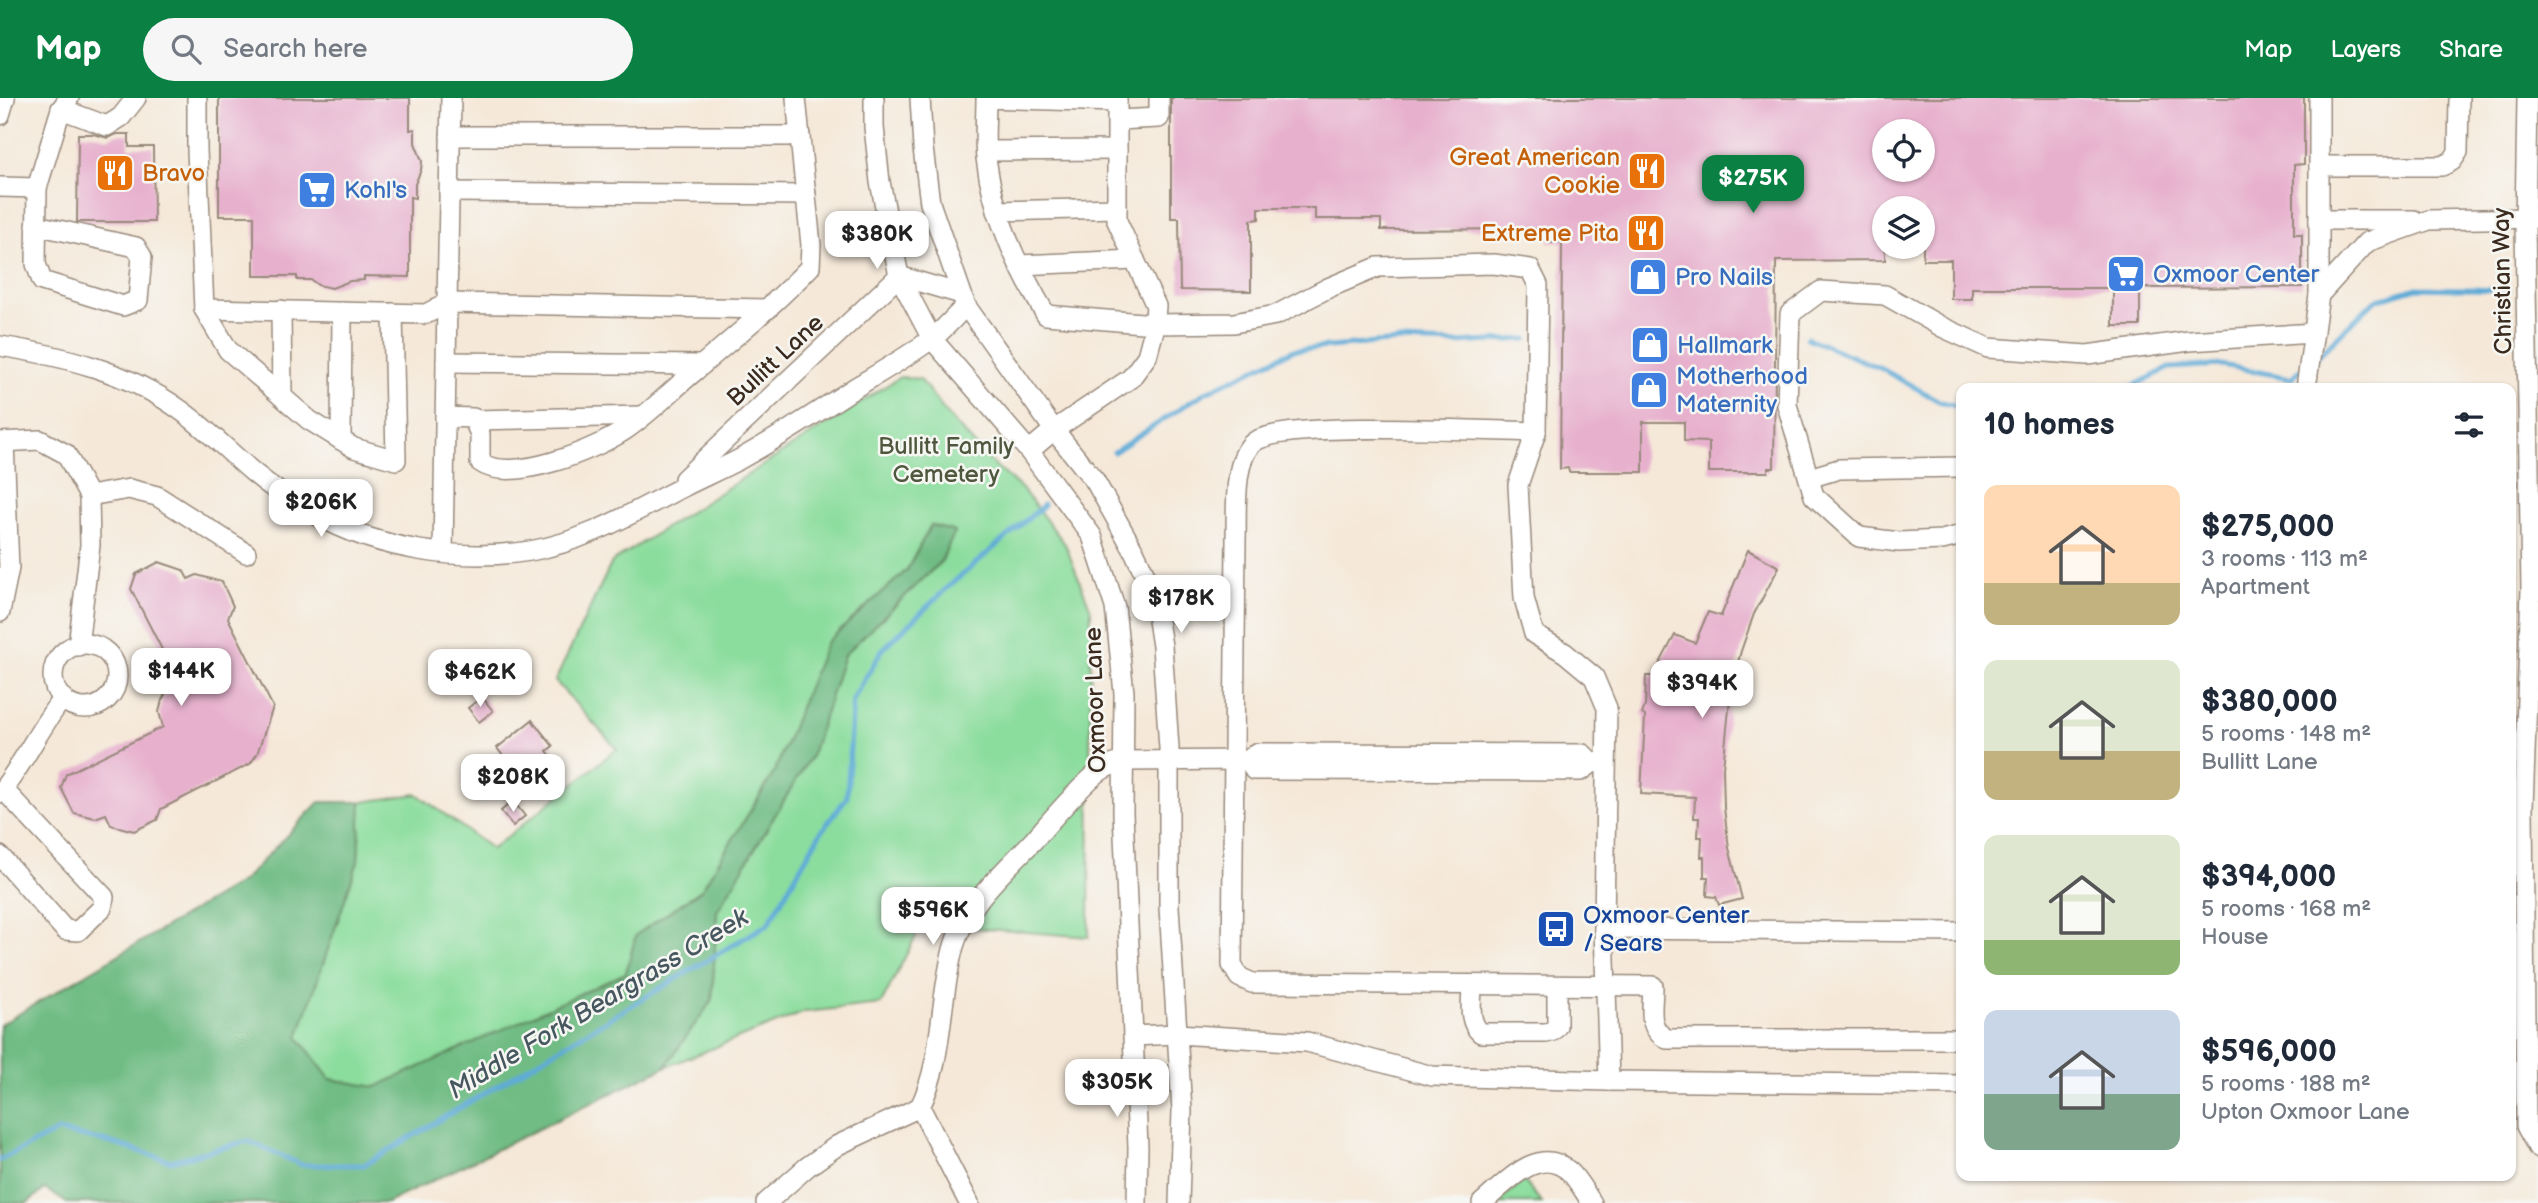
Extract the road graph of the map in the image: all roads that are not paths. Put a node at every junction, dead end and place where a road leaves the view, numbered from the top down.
1 (136, 98) edge
2 (197, 98) edge
3 (451, 98) edge
4 (796, 98) edge
5 (874, 98) edge
6 (920, 98) edge
7 (1159, 98) edge
8 (2319, 98) edge
9 (2459, 98) edge
10 (2527, 98) edge
11 (65, 103) edge
12 (1117, 106) edge
13 (450, 136) junction
14 (800, 136) junction
15 (1117, 150) junction
16 (986, 151) junction
17 (2319, 166) junction
18 (0, 187) edge
19 (37, 188) junction
20 (449, 192) junction
21 (806, 195) junction
22 (1117, 208) junction
23 (997, 211) junction
24 (2532, 218) edge
25 (2319, 220) junction
26 (2429, 220) junction
27 (36, 225) junction
28 (1135, 260) junction
29 (1019, 264) junction
30 (899, 276) junction
31 (2319, 295) junction
32 (963, 300) junction
33 (447, 303) junction
34 (204, 309) junction
35 (768, 309) junction
36 (281, 310) junction
37 (342, 312) junction
38 (393, 313) junction
39 (1154, 324) junction
40 (2313, 336) junction
41 (932, 339) junction
42 (0, 346) edge
43 (446, 362) junction
44 (702, 365) junction
45 (2307, 383) edge
46 (282, 396) junction
47 (642, 416) junction
48 (446, 417) junction
49 (474, 419) junction
50 (1055, 430) junction
51 (1536, 432) junction
52 (341, 440) junction
53 (2, 442) edge
54 (1029, 451) junction
55 (1956, 467) edge
56 (1809, 478) junction
57 (668, 495) junction
58 (89, 496) junction
59 (1956, 536) edge
60 (2534, 547) edge
61 (443, 552) junction
62 (246, 553) dead end
63 (0, 612) edge
64 (78, 646) junction
65 (63, 698) junction
66 (1242, 760) junction
67 (1124, 761) junction
68 (1169, 761) junction
69 (1599, 763) junction
70 (1, 791) edge
71 (2524, 807) edge
72 (0, 856) edge
73 (1604, 929) junction
74 (1956, 932) edge
75 (1472, 985) junction
76 (1557, 986) junction
77 (1606, 986) junction
78 (1177, 1034) junction
79 (1133, 1036) junction
80 (1956, 1039) edge
81 (1609, 1082) junction
82 (1956, 1085) edge
83 (920, 1107) junction
84 (2538, 1148) edge
85 (766, 1203) edge
86 (969, 1203) edge
87 (1137, 1203) edge
88 (1179, 1203) edge
89 (1482, 1203) edge
90 (1592, 1203) edge

1 - 11 street
2 - 34 street
3 - 13 street
4 - 14 street
5 - 30 street, Oxmoor Lane
6 - 32 street
7 - 12 street
8 - 17 street
9 - 17 street
10 - 24 street, Christian Way
11 - 19 street
12 - 15 street
12 - 16 street
13 - 14 street
13 - 20 street
14 - 21 street
15 - 16 street
15 - 22 street
16 - 23 street
17 - 25 street
18 - 19 street
19 - 27 street
20 - 21 street
20 - 33 street
21 - 35 street
22 - 23 street
22 - 28 street
23 - 29 street
24 - 26 street
24 - 60 street, Christian Way
25 - 26 street
25 - 31 street
26 - 31 street
27 - 27 street
28 - 29 street
28 - 39 street
29 - 39 street
30 - 32 street
30 - 41 street, Oxmoor Lane
30 - 57 street, Bullitt Lane
31 - 40 street
32 - 41 street, Bullitt Lane
32 - 50 street
33 - 35 street
33 - 38 street
33 - 43 street
34 - 36 street
34 - 46 street
35 - 44 street
36 - 37 street
36 - 46 street
37 - 38 street
37 - 52 street
38 - 52 street
39 - 50 street
39 - 51 street
40 - 45 street
40 - 56 street
41 - 54 street, Oxmoor Lane
41 - 57 street, Bullitt Lane
42 - 61 street, Bullitt Lane
43 - 44 street
43 - 48 street
44 - 47 street
46 - 52 street
47 - 49 street
47 - 49 street
48 - 49 street
48 - 61 street
50 - 54 street
50 - 68 street
51 - 66 street
51 - 69 street
53 - 58 street
53 - 63 street
54 - 67 street, Oxmoor Lane
55 - 56 street
56 - 59 street
57 - 61 street, Bullitt Lane
58 - 62 street
58 - 64 street
60 - 71 street, Christian Way
64 - 65 street
64 - 65 street
65 - 70 street
66 - 68 street
66 - 69 street
66 - 75 street
67 - 68 street
67 - 79 street, Oxmoor Lane
67 - 83 street
68 - 78 street
69 - 73 street
70 - 72 street
71 - 84 street, Christian Way
73 - 74 street
73 - 77 street
75 - 76 street
75 - 76 street
76 - 77 street
77 - 80 street
77 - 81 street
78 - 79 street
78 - 81 street
78 - 88 street
79 - 87 street, Oxmoor Lane
81 - 82 street
83 - 85 street
83 - 86 street
89 - 90 street

